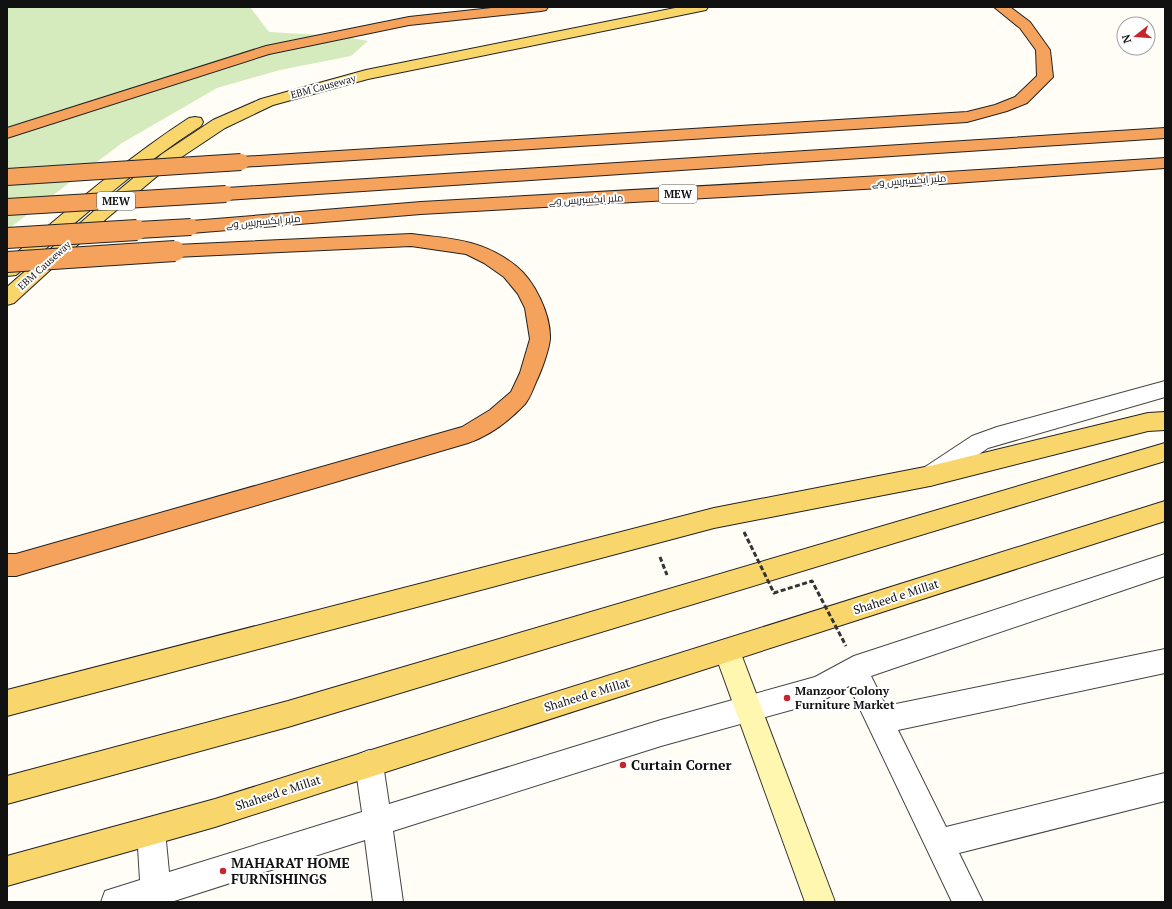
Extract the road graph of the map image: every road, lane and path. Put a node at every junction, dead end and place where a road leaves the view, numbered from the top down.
1 (541, 7) edge
2 (631, 7) edge
3 (701, 7) edge
4 (1000, 7) edge
5 (7, 133) edge
6 (1165, 133) edge
7 (1165, 163) edge
8 (7, 177) edge
9 (7, 207) edge
10 (7, 238) edge
11 (7, 262) edge
12 (7, 272) edge
13 (7, 298) edge
14 (1165, 389) edge
15 (1165, 420) edge
16 (1165, 452) edge
17 (930, 476) junction
18 (1165, 511) edge
19 (744, 532) dead end
20 (7, 565) edge
21 (1165, 565) edge
22 (727, 652) junction
23 (850, 658) junction
24 (1165, 661) edge
25 (7, 703) edge
26 (749, 709) junction
27 (880, 721) junction
28 (369, 764) junction
29 (1165, 787) edge
30 (7, 790) edge
31 (377, 822) junction
32 (151, 831) junction
33 (940, 843) junction
34 (7, 871) edge
35 (156, 897) edge
36 (116, 902) edge
37 (388, 902) edge
38 (820, 902) edge
39 (968, 902) edge

1 - 5 highway
2 - 12 main road, EBM Causeway
3 - 13 main road, EBM Causeway
4 - 8 highway, bridge
6 - 9 highway, MEW, bridge
7 - 10 highway, ملیر ایکسپریس وے / MEW, bridge
11 - 20 highway, bridge
14 - 17 street
15 - 17 main road
16 - 30 main road
17 - 25 main road
18 - 22 main road, Shaheed e Millat
19 - 23 path, bridge
21 - 23 street
22 - 26 street
22 - 28 main road, Shaheed e Millat
23 - 26 street
23 - 27 street
24 - 27 street
26 - 31 street
26 - 38 street
27 - 33 street
28 - 31 street
28 - 32 main road, Shaheed e Millat
29 - 33 street
31 - 35 street
31 - 37 street
32 - 34 main road, Shaheed e Millat
32 - 35 street
33 - 39 street
35 - 36 street

